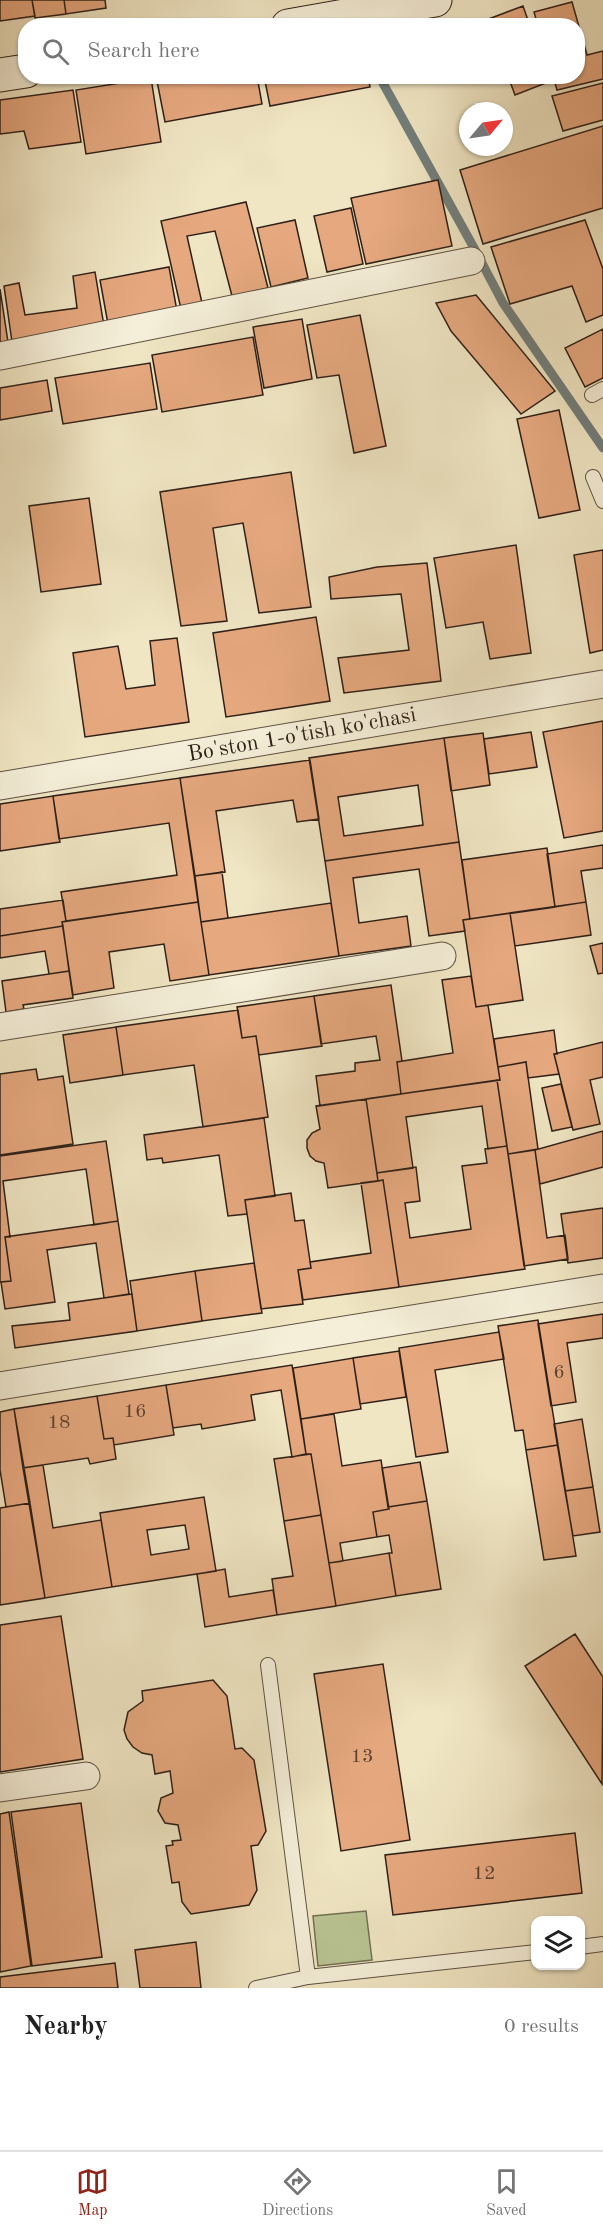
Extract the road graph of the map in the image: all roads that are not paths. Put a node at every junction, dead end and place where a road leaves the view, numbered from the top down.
1 (435, 0) edge
2 (333, 18) edge
3 (18, 72) edge
4 (0, 75) edge
5 (471, 261) dead end
6 (0, 356) edge
7 (593, 477) dead end
8 (603, 501) edge
9 (603, 684) edge
10 (0, 786) edge
11 (442, 956) dead end
12 (0, 1027) edge
13 (603, 1288) edge
14 (0, 1386) edge
15 (268, 1665) dead end
16 (86, 1776) dead end
17 (0, 1788) edge
18 (603, 1944) edge
19 (585, 1946) edge
20 (531, 1953) edge
21 (308, 1977) junction
22 (256, 1988) edge

1 - 2 street
3 - 4 street
5 - 6 street
7 - 8 lane
9 - 10 street, Bo'ston 1-o'tish ko'chasi
11 - 12 street
13 - 14 street
15 - 21 lane
16 - 17 street
18 - 19 lane
20 - 21 lane
21 - 22 lane

